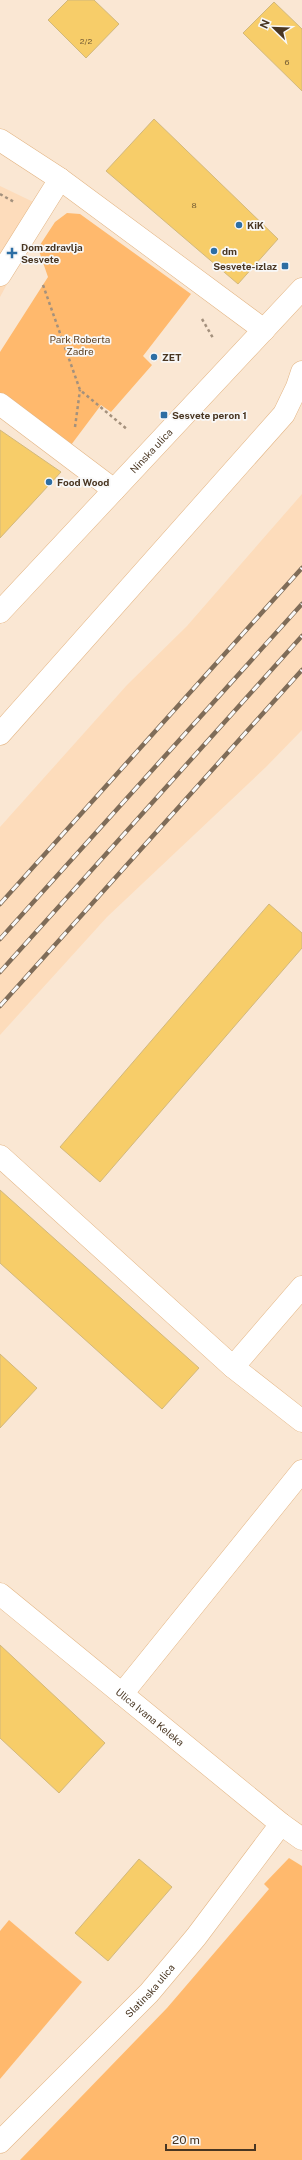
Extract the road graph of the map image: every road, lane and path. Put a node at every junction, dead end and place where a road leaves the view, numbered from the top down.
1 (0, 140) edge
2 (60, 179) junction
3 (0, 275) edge
4 (43, 285) dead end
5 (302, 289) edge
6 (264, 330) junction
7 (302, 372) edge
8 (80, 390) junction
9 (0, 404) edge
10 (75, 428) dead end
11 (128, 430) dead end
12 (114, 490) junction
13 (0, 612) edge
14 (0, 734) edge
15 (0, 1156) edge
16 (302, 1287) edge
17 (233, 1367) junction
18 (302, 1421) edge
19 (302, 1471) edge
20 (0, 1594) edge
21 (122, 1694) junction
22 (281, 1824) junction
23 (302, 1839) edge
24 (0, 2142) edge

1 - 2 street
2 - 3 street
2 - 6 street
4 - 8 path
5 - 6 street, Ninska ulica
6 - 12 street, Ninska ulica
7 - 14 street
8 - 10 path
8 - 11 path
9 - 12 street
12 - 13 street, Ninska ulica
15 - 17 street
16 - 17 street
17 - 18 street
19 - 21 street
20 - 21 street, Ulica Ivana Keleka
21 - 22 street, Ulica Ivana Keleka
22 - 23 street, Ulica Ivana Keleka
22 - 24 street, Slatinska ulica

